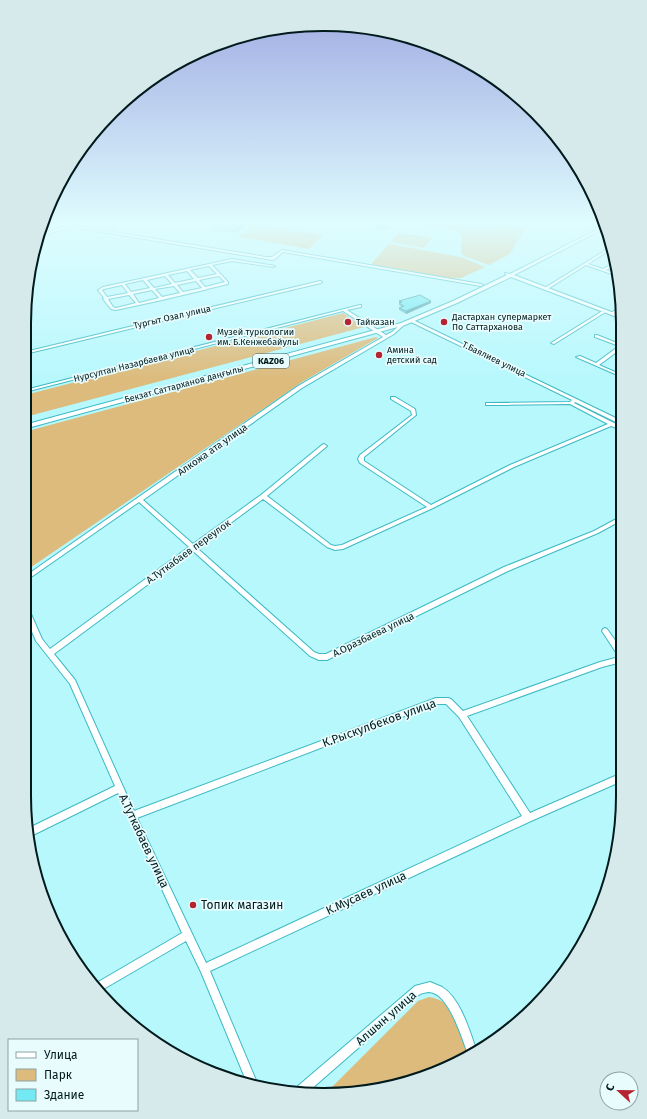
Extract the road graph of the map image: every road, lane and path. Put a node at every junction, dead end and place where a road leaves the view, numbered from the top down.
1 (165, 275) edge
2 (166, 275) edge
3 (193, 275) edge
4 (219, 275) joint
5 (424, 275) edge
6 (509, 275) junction
7 (565, 275) edge
8 (144, 279) junction
9 (197, 280) junction
10 (320, 282) dead end
11 (123, 284) junction
12 (175, 284) junction
13 (481, 285) junction
14 (153, 289) junction
15 (205, 289) junction
16 (545, 289) junction
17 (130, 294) junction
18 (183, 294) junction
19 (105, 299) junction
20 (162, 299) junction
21 (138, 304) junction
22 (360, 306) dead end
23 (344, 310) junction
24 (604, 311) junction
25 (615, 312) edge
26 (612, 314) junction
27 (616, 315) edge
28 (412, 320) junction
29 (404, 324) junction
30 (376, 331) junction
31 (385, 336) junction
32 (596, 336) dead end
33 (553, 343) dead end
34 (616, 344) edge
35 (616, 350) edge
36 (31, 351) edge
37 (578, 357) dead end
38 (596, 365) junction
39 (616, 373) edge
40 (31, 389) edge
41 (393, 398) dead end
42 (573, 401) junction
43 (488, 404) dead end
44 (616, 420) edge
45 (31, 421) edge
46 (612, 424) junction
47 (31, 425) edge
48 (616, 426) edge
49 (324, 446) dead end
50 (263, 496) junction
51 (139, 499) junction
52 (431, 507) junction
53 (616, 521) edge
54 (194, 546) junction
55 (31, 575) edge
56 (31, 622) edge
57 (605, 631) dead end
58 (616, 647) edge
59 (50, 653) junction
60 (616, 660) edge
61 (462, 715) junction
62 (616, 780) edge
63 (120, 788) junction
64 (132, 816) junction
65 (528, 818) junction
66 (34, 830) edge
67 (188, 935) junction
68 (204, 969) junction
69 (102, 985) edge
70 (471, 1048) edge
71 (250, 1078) edge
72 (305, 1087) edge

1 - 8 street
2 - 12 street
3 - 9 street
4 - 9 street
4 - 15 street
5 - 13 street
6 - 13 main road, Бекзат Саттарханов даңғылы / KАZ06
6 - 16 main road
6 - 28 main road, Бекзат Саттарханов даңғылы / KАZ06
7 - 16 street
8 - 11 street
8 - 14 street
9 - 12 street
9 - 15 street
10 - 36 street, Тургыт Озал улица
11 - 17 street
11 - 19 street
12 - 14 street
12 - 18 street
13 - 30 main road, Бекзат Саттарханов даңғылы / KАZ06
14 - 17 street
14 - 20 street
15 - 18 street
16 - 24 main road
17 - 19 street
17 - 21 street
18 - 20 street
19 - 21 street
20 - 21 street
22 - 23 street, Нурсултан Назарбаева улица
23 - 30 street
23 - 40 street, Нурсултан Назарбаева улица
24 - 26 main road
24 - 33 street
25 - 26 street
26 - 27 main road
28 - 29 main road, Бекзат Саттарханов даңғылы / KАZ06
28 - 42 street, Т.Баялиев улица
29 - 30 main road, Бекзат Саттарханов даңғылы / KАZ06
29 - 31 street, Алкожа ата улица
30 - 31 street
30 - 45 main road, Бекзат Саттарханов даңғылы / KАZ06
30 - 47 main road, Бекзат Саттарханов даңғылы / KАZ06
31 - 51 street, Алкожа ата улица
32 - 34 street
35 - 38 street
37 - 38 street
38 - 39 street
41 - 52 street
42 - 43 street, Т.Баялиев улица
42 - 44 street, Т.Баялиев улица
42 - 46 street, Т.Баялиев улица
46 - 48 street, Т.Баялиев улица
46 - 52 street
49 - 50 street, А.Туткабаев переулок
50 - 52 street
50 - 54 street, А.Туткабаев переулок
51 - 54 street, А.Оразбаева улица
51 - 55 street, Алкожа ата улица
53 - 54 street, А.Оразбаева улица
54 - 59 street, А.Туткабаев переулок
56 - 59 street, А.Туткабаев улица
57 - 58 street
59 - 63 street, А.Туткабаев улица
60 - 61 street
61 - 64 street, К.Рыскулбеков улица
61 - 65 street
62 - 65 street, К.Мусаев улица
63 - 64 street, А.Туткабаев улица
63 - 66 street
64 - 67 street, А.Туткабаев улица
65 - 68 street, К.Мусаев улица
67 - 68 street, А.Туткабаев улица
67 - 69 street
68 - 71 street, А.Туткабаев улица
70 - 72 street, Алшын улица

